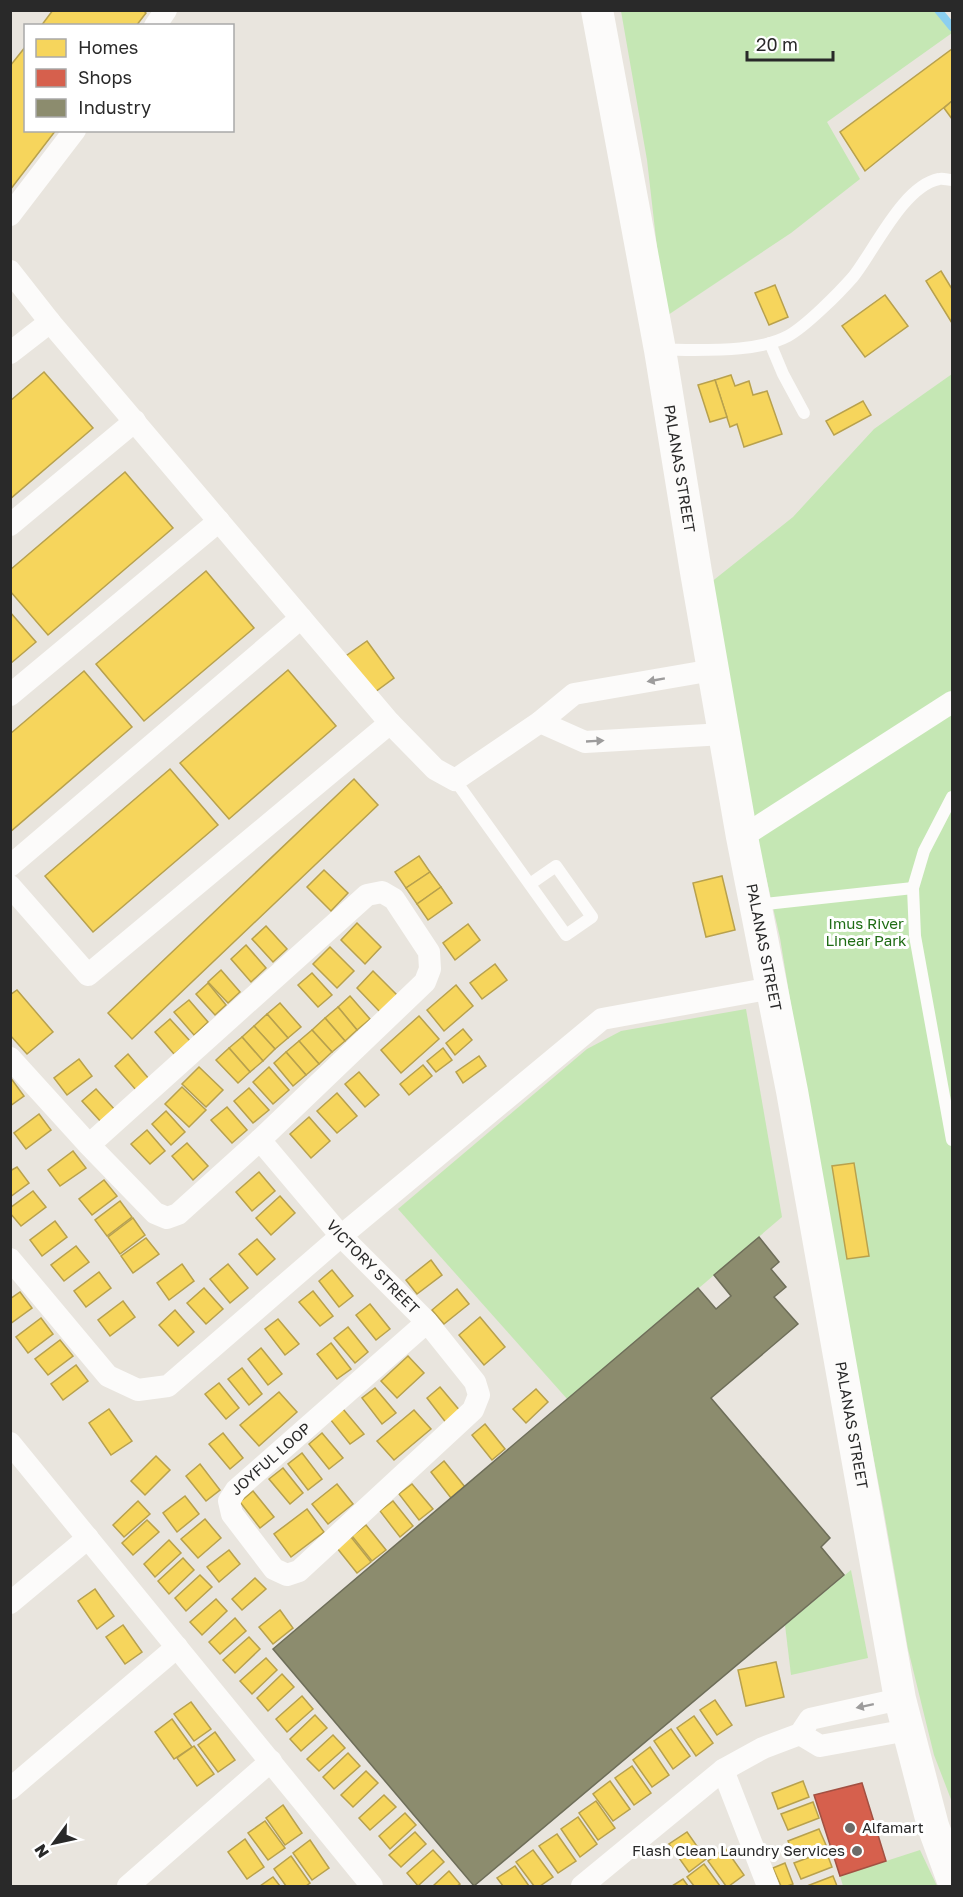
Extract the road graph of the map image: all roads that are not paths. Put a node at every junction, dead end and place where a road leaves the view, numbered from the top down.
1 (166, 10) edge
2 (597, 10) edge
3 (156, 24) edge
4 (73, 132) edge
5 (952, 180) edge
6 (10, 214) edge
7 (10, 271) edge
8 (50, 322) junction
9 (770, 343) junction
10 (660, 350) junction
11 (10, 353) edge
12 (804, 414) dead end
13 (135, 422) junction
14 (219, 521) junction
15 (10, 525) edge
16 (301, 618) junction
17 (713, 670) junction
18 (10, 695) edge
19 (952, 702) edge
20 (390, 723) junction
21 (540, 723) junction
22 (724, 734) junction
23 (455, 780) junction
24 (952, 797) edge
25 (742, 837) junction
26 (10, 866) edge
27 (530, 884) junction
28 (10, 886) edge
29 (913, 888) junction
30 (756, 905) junction
31 (772, 988) junction
32 (10, 1058) edge
33 (260, 1140) junction
34 (952, 1140) edge
35 (89, 1145) junction
36 (341, 1236) junction
37 (10, 1259) edge
38 (427, 1322) junction
39 (479, 1395) joint
40 (10, 1443) edge
41 (88, 1538) junction
42 (10, 1603) edge
43 (177, 1647) junction
44 (900, 1699) junction
45 (908, 1730) junction
46 (800, 1734) junction
47 (271, 1761) junction
48 (723, 1770) junction
49 (10, 1789) edge
50 (952, 1878) edge
51 (363, 1883) edge
52 (128, 1887) edge
53 (582, 1887) edge
54 (768, 1887) edge

1 - 3 street
2 - 10 main road, PALANAS STREET
4 - 6 street
5 - 9 lane
7 - 8 street
8 - 11 street
8 - 13 street
9 - 10 lane
9 - 12 lane
10 - 17 main road, PALANAS STREET
13 - 14 street
13 - 15 street
14 - 16 street
14 - 18 street
16 - 20 street
16 - 26 street
17 -> 21 street
17 - 22 main road, PALANAS STREET
19 - 25 street
20 - 23 street
20 - 28 street
21 -> 22 street
21 - 23 street
22 - 25 main road, PALANAS STREET
23 - 27 lane
24 - 29 lane
25 - 30 main road, PALANAS STREET
27 - 27 lane
29 - 30 lane
29 - 34 lane
30 - 31 main road, PALANAS STREET
31 - 36 street
31 - 44 main road, PALANAS STREET
32 - 35 street
33 - 35 street
33 - 35 street
33 - 36 street, VICTORY STREET
36 - 37 street
36 - 38 street, VICTORY STREET
38 - 39 street, VICTORY STREET
38 - 39 street, JOYFUL LOOP
40 - 41 street
41 - 42 street
41 - 43 street
43 - 47 street
43 - 49 street
44 - 45 main road, PALANAS STREET
44 -> 46 street
45 - 46 street
45 - 50 main road, PALANAS STREET
46 - 48 street
47 - 51 street
47 - 52 street
48 - 53 street
48 - 54 street

